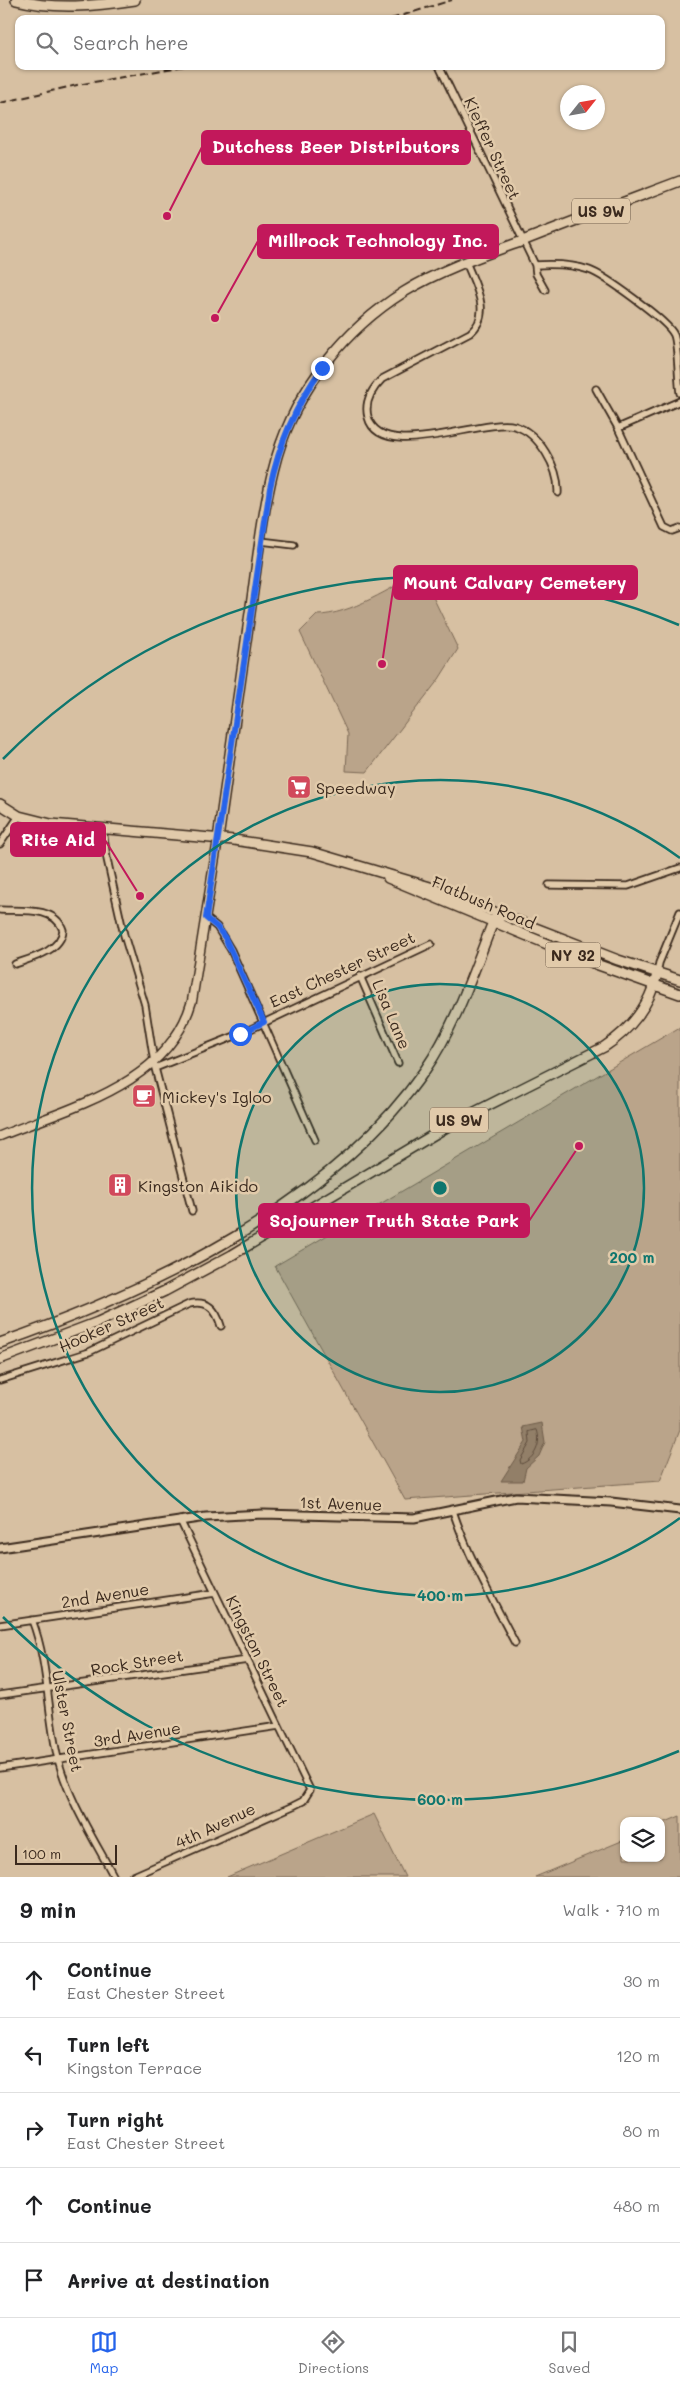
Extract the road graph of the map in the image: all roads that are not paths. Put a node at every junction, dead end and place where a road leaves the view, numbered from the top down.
1 (16, 0) edge
2 (135, 0) edge
3 (96, 3) edge
4 (441, 70) edge
5 (680, 181) edge
6 (522, 241) junction
7 (466, 262) junction
8 (535, 265) junction
9 (544, 290) dead end
10 (596, 389) dead end
11 (680, 393) edge
12 (680, 401) edge
13 (618, 428) junction
14 (558, 493) dead end
15 (680, 528) edge
16 (261, 541) junction
17 (294, 545) dead end
18 (0, 804) edge
19 (19, 816) junction
20 (103, 829) junction
21 (218, 839) junction
22 (0, 844) edge
23 (363, 867) junction
24 (680, 868) edge
25 (549, 885) dead end
26 (0, 910) edge
27 (680, 912) edge
28 (506, 915) junction
29 (206, 918) junction
30 (492, 922) junction
31 (431, 944) dead end
32 (15, 964) dead end
33 (657, 974) junction
34 (360, 976) junction
35 (680, 980) edge
36 (654, 986) junction
37 (680, 994) edge
38 (264, 1022) junction
39 (398, 1063) dead end
40 (155, 1065) junction
41 (0, 1136) edge
42 (315, 1140) dead end
43 (192, 1211) dead end
44 (221, 1326) dead end
45 (0, 1343) edge
46 (0, 1359) edge
47 (0, 1380) edge
48 (680, 1510) edge
49 (453, 1511) junction
50 (180, 1520) junction
51 (0, 1548) edge
52 (215, 1593) junction
53 (32, 1620) junction
54 (0, 1625) edge
55 (515, 1643) dead end
56 (248, 1660) junction
57 (46, 1689) junction
58 (0, 1695) edge
59 (279, 1726) junction
60 (58, 1760) junction
61 (0, 1768) edge
62 (308, 1795) joint
63 (114, 1877) edge
64 (132, 1877) edge

1 - 3 main road
2 - 3 main road
4 - 6 street, Kieffer Street
5 - 6 main road, US 9W
6 - 7 main road, US 9W
6 - 8 street, Kieffer Street
7 - 14 street
7 - 16 main road, US 9W
8 - 9 street, Kieffer Street
8 - 11 street
10 - 13 street
12 - 13 street
13 - 15 street
16 - 17 street
16 - 21 main road, US 9W
18 - 19 main road, Flatbush Road
19 - 20 main road, Flatbush Road
19 - 22 street
20 - 21 main road, Flatbush Road
20 - 40 street
21 - 23 main road, Flatbush Road
21 - 29 main road, East Chester Street
23 - 28 main road, Flatbush Road
23 - 30 main road, Flatbush Road
24 - 25 street
26 - 32 street
27 - 33 street
28 - 30 main road
28 - 33 main road, Flatbush Road
29 - 38 street
29 - 40 main road, East Chester Street
30 - 36 main road, Flatbush Road / NY 32
30 - 45 main road
31 - 34 street, East Chester Street
33 - 35 main road, Flatbush Road
33 - 36 main road, US 9W
34 - 38 street, East Chester Street
34 - 39 street, Lisa Lane
36 - 37 main road, Flatbush Road / NY 32
36 - 46 main road, US 9W
38 - 40 street, East Chester Street
38 - 42 street
40 - 41 main road, East Chester Street
40 - 43 street
44 - 47 street, Hooker Street
48 - 49 street, 1st Avenue
49 - 50 street, 1st Avenue
49 - 55 street
50 - 51 street, 1st Avenue
50 - 52 street, Kingston Street
52 - 53 street, 2nd Avenue
52 - 56 street, Kingston Street
53 - 54 street, 2nd Avenue
53 - 57 street, Ulster Street
56 - 57 street, Rock Street
56 - 59 street, Kingston Street
57 - 58 street, Rock Street
57 - 60 street, Ulster Street
59 - 60 street, 3rd Avenue
59 - 62 street, Kingston Street
60 - 61 street, 3rd Avenue
60 - 63 street, Ulster Street
62 - 64 street, 4th Avenue

